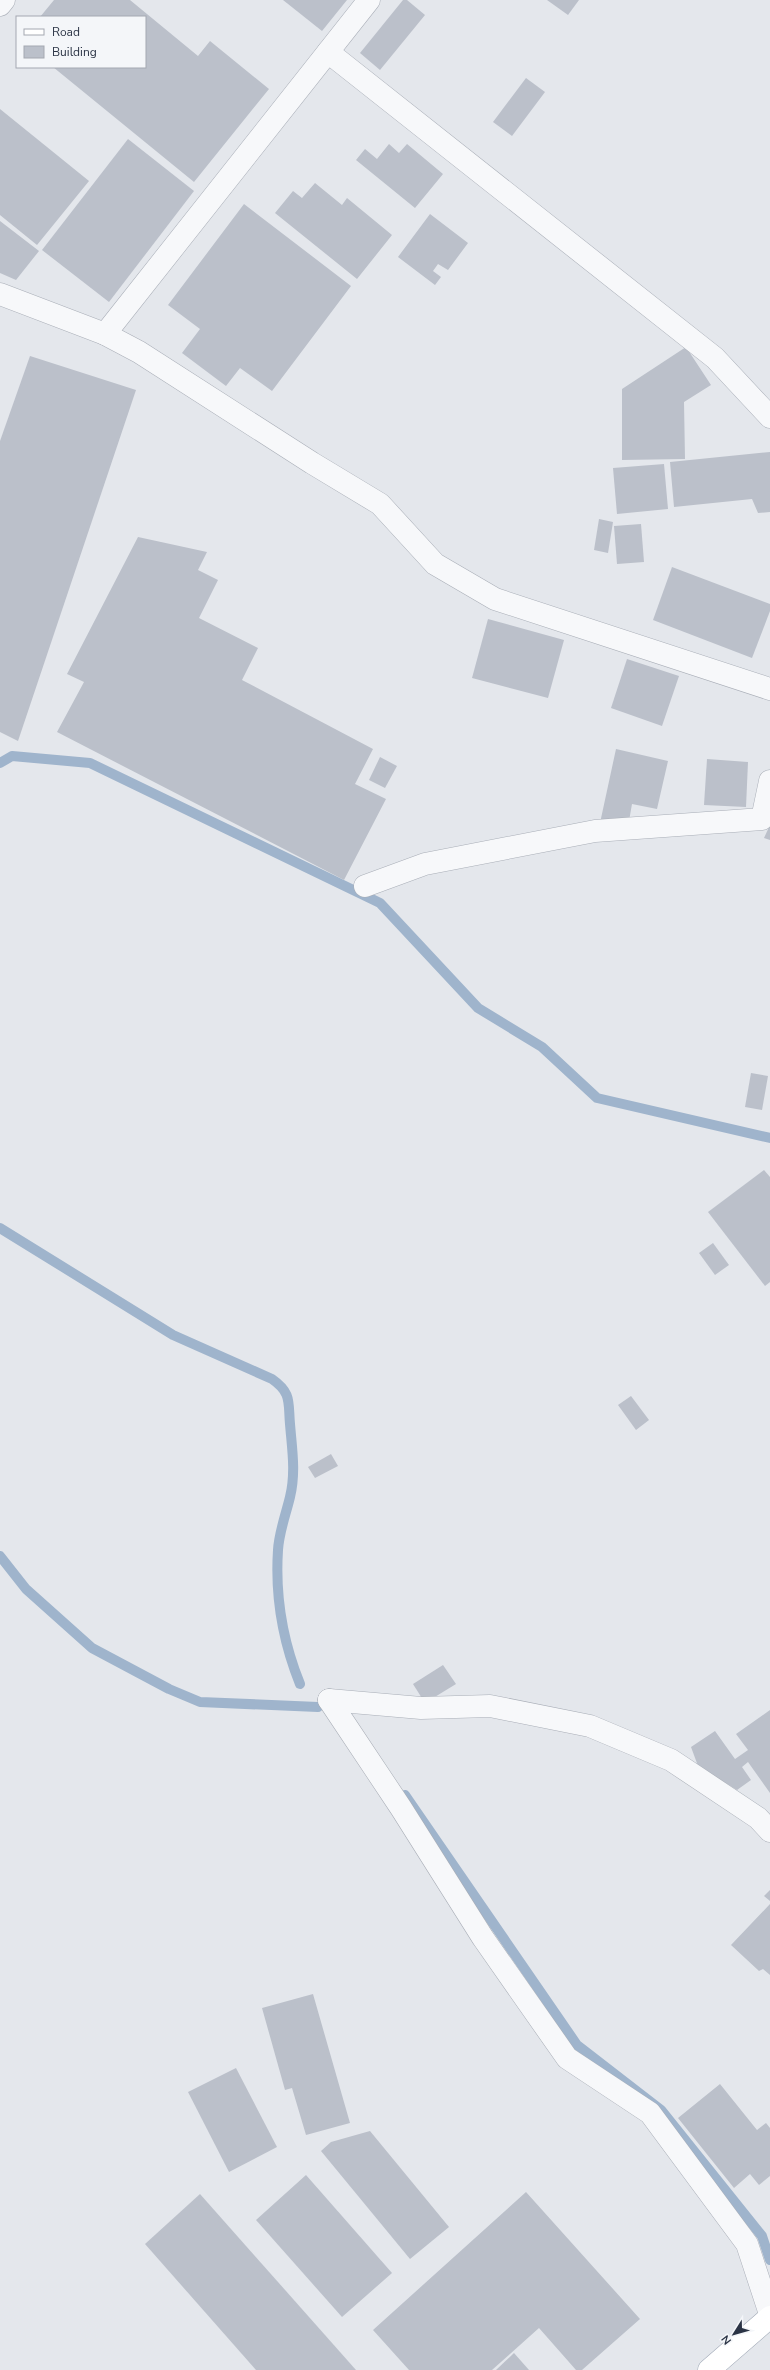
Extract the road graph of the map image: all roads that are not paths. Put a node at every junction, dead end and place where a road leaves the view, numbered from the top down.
1 (4, 0) edge
2 (369, 0) edge
3 (0, 5) edge
4 (328, 52) junction
5 (0, 294) edge
6 (105, 334) junction
7 (770, 416) edge
8 (770, 689) edge
9 (770, 781) edge
10 (365, 886) dead end
11 (770, 1831) edge
12 (770, 2315) edge
13 (709, 2370) edge

1 - 3 street
2 - 4 street
4 - 6 street
4 - 7 street
5 - 6 street
6 - 8 street
9 - 10 street
11 - 12 street
12 - 13 main road

